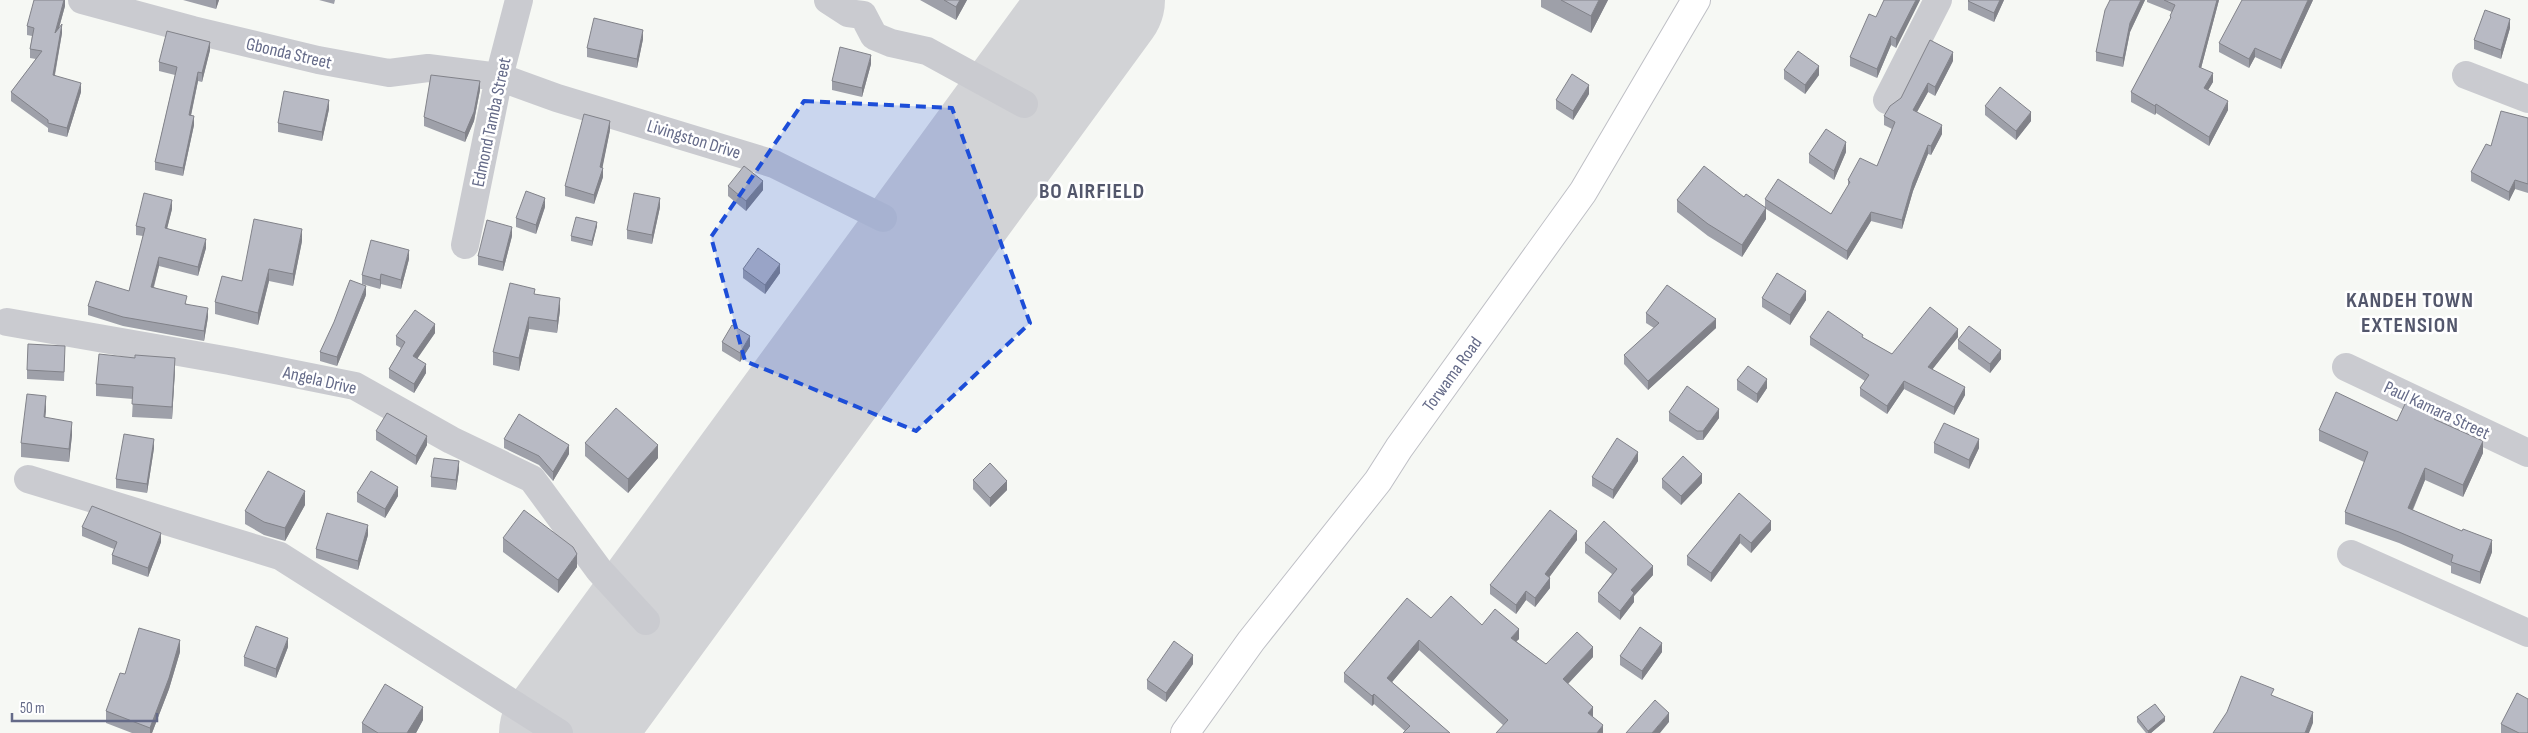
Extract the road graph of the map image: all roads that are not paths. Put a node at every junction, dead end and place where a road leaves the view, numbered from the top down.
1 (82, 0) edge
2 (520, 0) edge
3 (828, 0) edge
4 (1696, 0) edge
5 (1938, 0) edge
6 (499, 76) junction
7 (2466, 76) dead end
8 (2528, 99) edge
9 (1886, 100) dead end
10 (1024, 104) dead end
11 (883, 218) dead end
12 (465, 244) dead end
13 (7, 322) dead end
14 (2346, 367) dead end
15 (2528, 454) edge
16 (28, 479) dead end
17 (2351, 554) dead end
18 (646, 621) dead end
19 (2528, 633) edge
20 (559, 733) edge
21 (1185, 733) edge

1 - 6 street, Gbonda Street
2 - 6 street, Edmond Tamba Street
3 - 10 street
4 - 21 main road, Torwama Road
5 - 9 street
6 - 11 street, Livingston Drive
6 - 12 street, Edmond Tamba Street
7 - 8 street
13 - 18 street, Angela Drive
14 - 15 street, Paul Kamara Street
16 - 20 street
17 - 19 street

